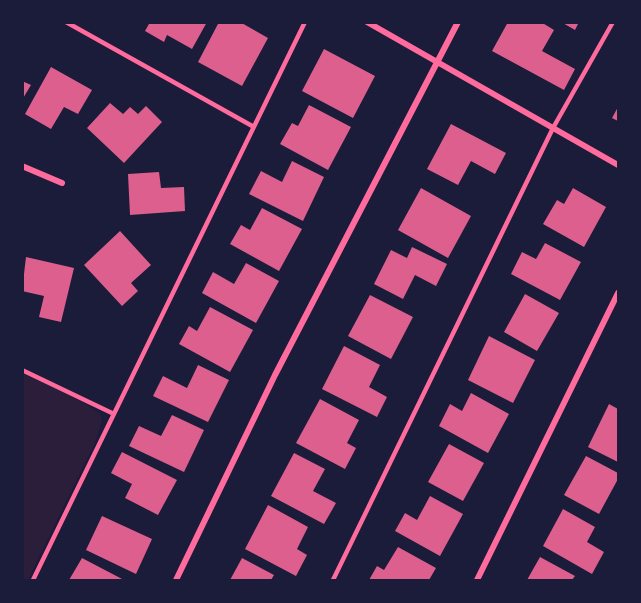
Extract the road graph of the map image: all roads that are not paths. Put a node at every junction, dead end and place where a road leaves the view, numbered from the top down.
1 (66, 22) edge
2 (305, 22) edge
3 (367, 22) edge
4 (459, 22) edge
5 (613, 22) edge
6 (436, 62) junction
7 (254, 127) junction
8 (553, 128) junction
9 (618, 165) edge
10 (22, 166) edge
11 (62, 183) dead end
12 (618, 293) edge
13 (22, 370) edge
14 (114, 414) junction
15 (33, 580) edge
16 (177, 580) edge
17 (333, 580) edge
18 (477, 580) edge

1 - 7 lane
2 - 7 lane
3 - 6 street
4 - 6 street
5 - 8 lane
6 - 8 street
6 - 16 street
7 - 14 lane
8 - 9 street
8 - 17 lane
10 - 11 street
12 - 18 street
13 - 14 lane
14 - 15 lane

